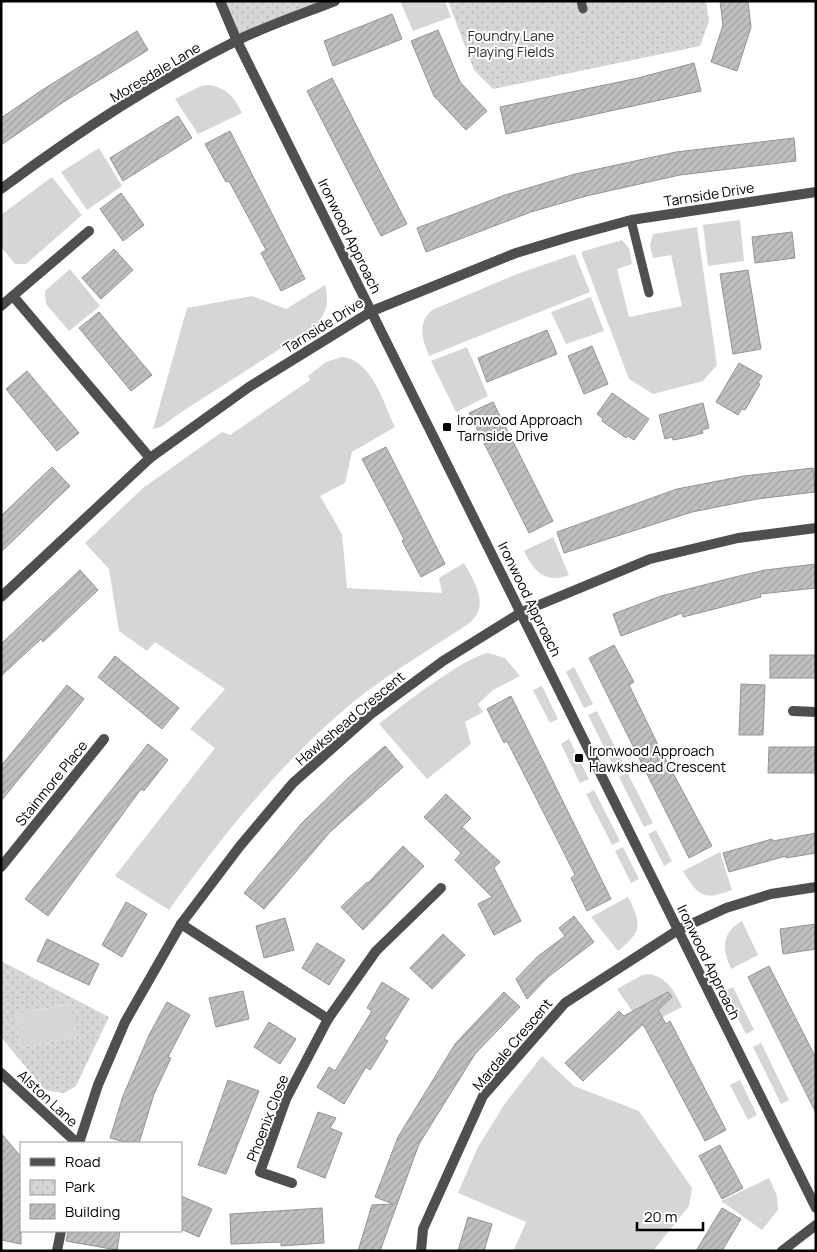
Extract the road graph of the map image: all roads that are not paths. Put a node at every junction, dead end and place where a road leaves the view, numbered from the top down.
1 (220, 1) edge
2 (335, 1) edge
3 (237, 40) junction
4 (1, 189) edge
5 (816, 192) edge
6 (631, 220) junction
7 (89, 232) dead end
8 (649, 293) dead end
9 (13, 296) junction
10 (1, 306) edge
11 (372, 311) junction
12 (150, 458) junction
13 (816, 528) edge
14 (1, 597) edge
15 (522, 612) junction
16 (793, 711) dead end
17 (816, 712) edge
18 (104, 739) dead end
19 (1, 867) edge
20 (816, 887) edge
21 (441, 888) dead end
22 (181, 924) junction
23 (678, 930) junction
24 (328, 1019) junction
25 (1, 1073) edge
26 (77, 1142) edge
27 (78, 1142) edge
28 (292, 1183) dead end
29 (816, 1208) edge
30 (816, 1225) edge
31 (62, 1232) edge
32 (58, 1251) edge
33 (421, 1251) edge
34 (782, 1251) edge

1 - 3 street, Ironwood Approach
2 - 3 street, Moresdale Lane
3 - 4 street, Moresdale Lane
3 - 11 street, Ironwood Approach
5 - 6 street, Tarnside Drive
6 - 8 lane
6 - 11 street, Tarnside Drive
7 - 9 street
9 - 10 street
9 - 12 street
11 - 12 street, Tarnside Drive
11 - 15 street, Ironwood Approach
12 - 14 street, Tarnside Drive
13 - 15 street, Hawkshead Crescent
15 - 22 street, Hawkshead Crescent
15 - 23 street, Ironwood Approach
16 - 17 street
18 - 19 street, Stainmore Place
20 - 23 street, Mardale Crescent
21 - 24 street, Phoenix Close
22 - 24 street
22 - 27 street, Hawkshead Crescent
23 - 29 street, Ironwood Approach
23 - 33 street, Mardale Crescent
24 - 28 street, Phoenix Close
25 - 26 street, Alston Lane
30 - 34 street
31 - 32 street

